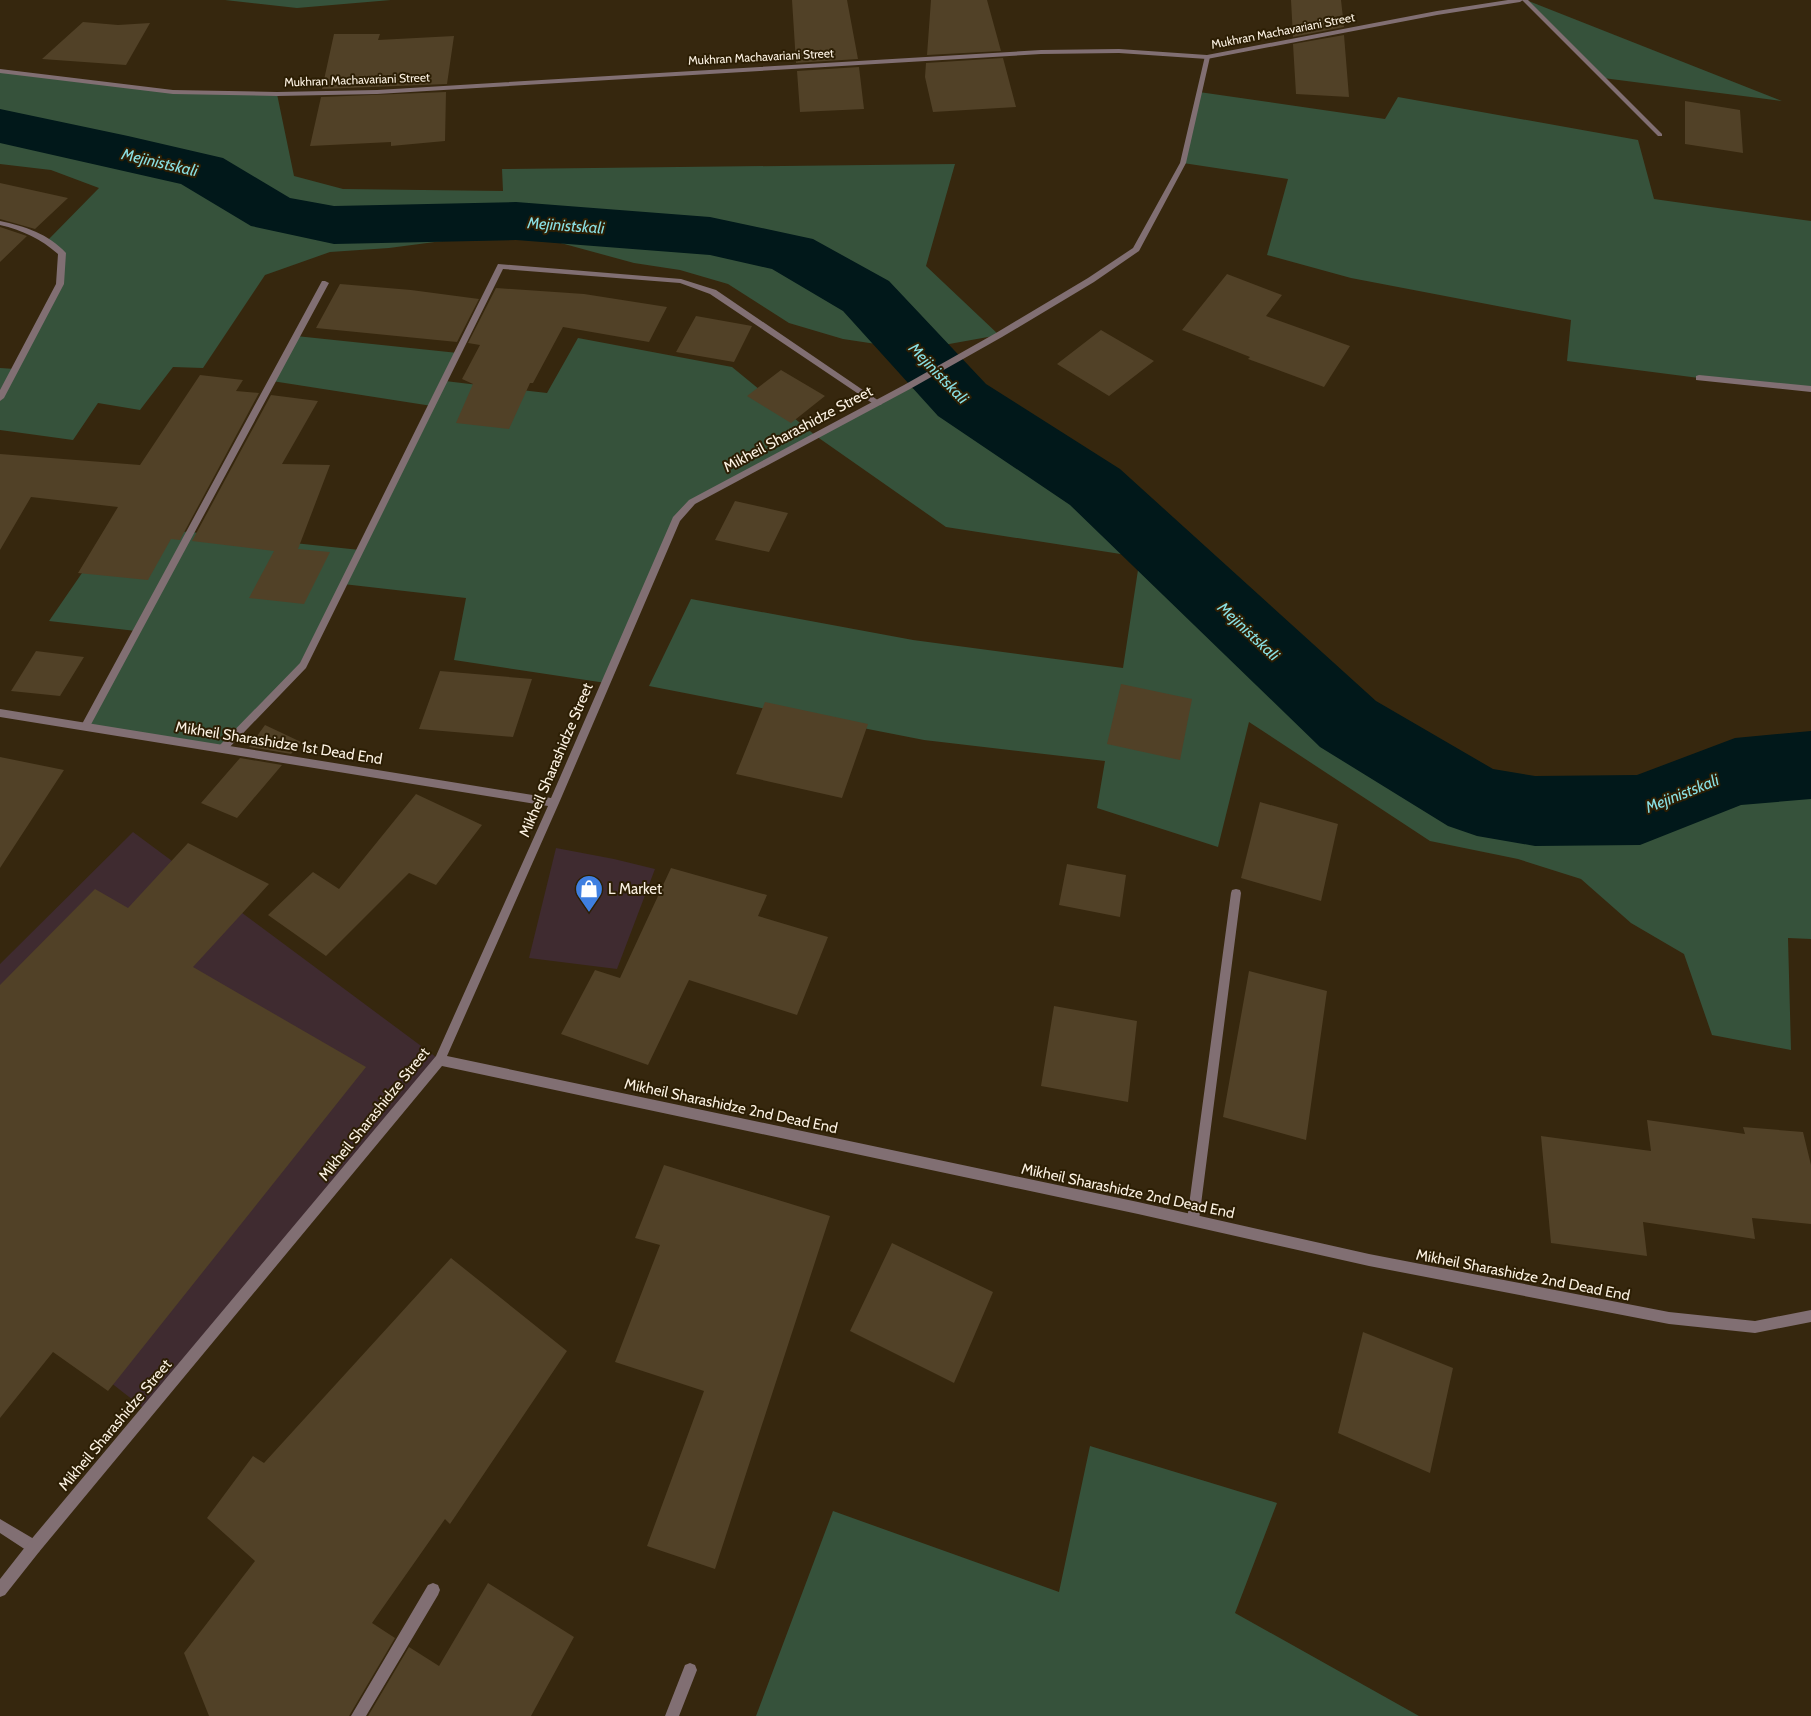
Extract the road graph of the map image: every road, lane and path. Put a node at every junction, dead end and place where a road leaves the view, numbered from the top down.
1 (1520, 0) edge
2 (1525, 0) edge
3 (1207, 57) junction
4 (0, 71) edge
5 (1660, 135) dead end
6 (0, 222) edge
7 (325, 283) dead end
8 (1699, 378) dead end
9 (1811, 389) edge
10 (0, 398) edge
11 (878, 403) junction
12 (0, 713) edge
13 (85, 727) junction
14 (222, 749) junction
15 (554, 803) junction
16 (1236, 893) dead end
17 (440, 1060) junction
18 (1194, 1220) junction
19 (1811, 1316) edge
20 (0, 1525) edge
21 (34, 1547) junction
22 (0, 1590) edge
23 (433, 1590) dead end
24 (690, 1670) dead end
25 (358, 1716) edge
26 (672, 1716) edge

1 - 3 street, Mukhran Machavariani Street
2 - 5 street
3 - 4 street, Mukhran Machavariani Street
3 - 11 street, Mikheil Sharashidze Street
6 - 10 street
7 - 13 street
8 - 9 street
11 - 14 street
11 - 15 street, Mikheil Sharashidze Street
12 - 13 street, Mikheil Sharashidze 1st Dead End
13 - 14 street, Mikheil Sharashidze 1st Dead End
14 - 15 street, Mikheil Sharashidze 1st Dead End
15 - 17 street, Mikheil Sharashidze Street
16 - 18 street
17 - 18 street, Mikheil Sharashidze 2nd Dead End
17 - 21 street, Mikheil Sharashidze Street
18 - 19 street, Mikheil Sharashidze 2nd Dead End
20 - 21 street
21 - 22 street, Mikheil Sharashidze Street
23 - 25 street
24 - 26 street

